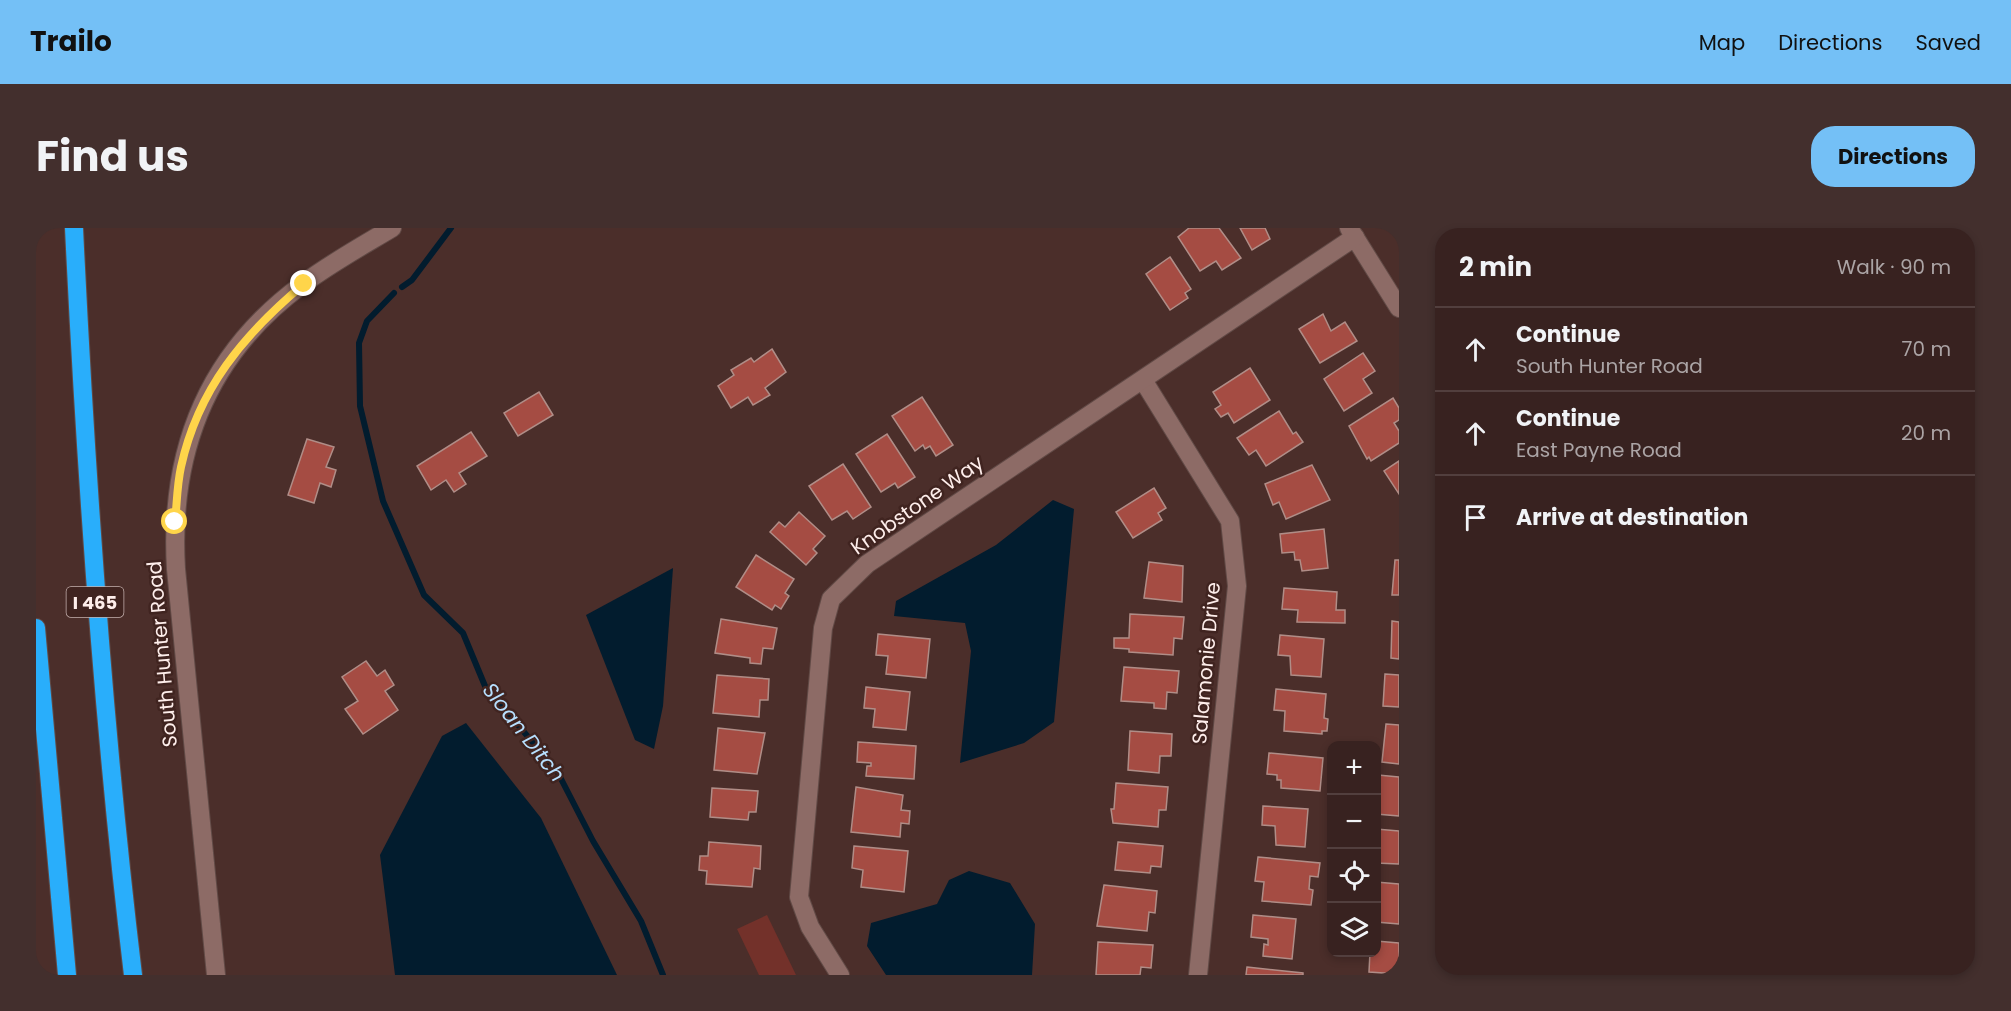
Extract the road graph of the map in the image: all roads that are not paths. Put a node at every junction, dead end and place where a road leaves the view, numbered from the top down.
1 (74, 228) edge
2 (392, 228) edge
3 (1352, 233) edge
4 (1399, 308) edge
5 (1143, 380) junction
6 (36, 628) edge
7 (68, 975) edge
8 (133, 975) edge
9 (216, 975) edge
10 (840, 975) edge
11 (1198, 975) edge

1 - 8 highway, I 465
2 - 9 street, South Hunter Road
3 - 4 street
3 - 5 street, Knobstone Way
5 - 10 street, Knobstone Way
5 - 11 street, Salamonie Drive
6 - 7 highway

